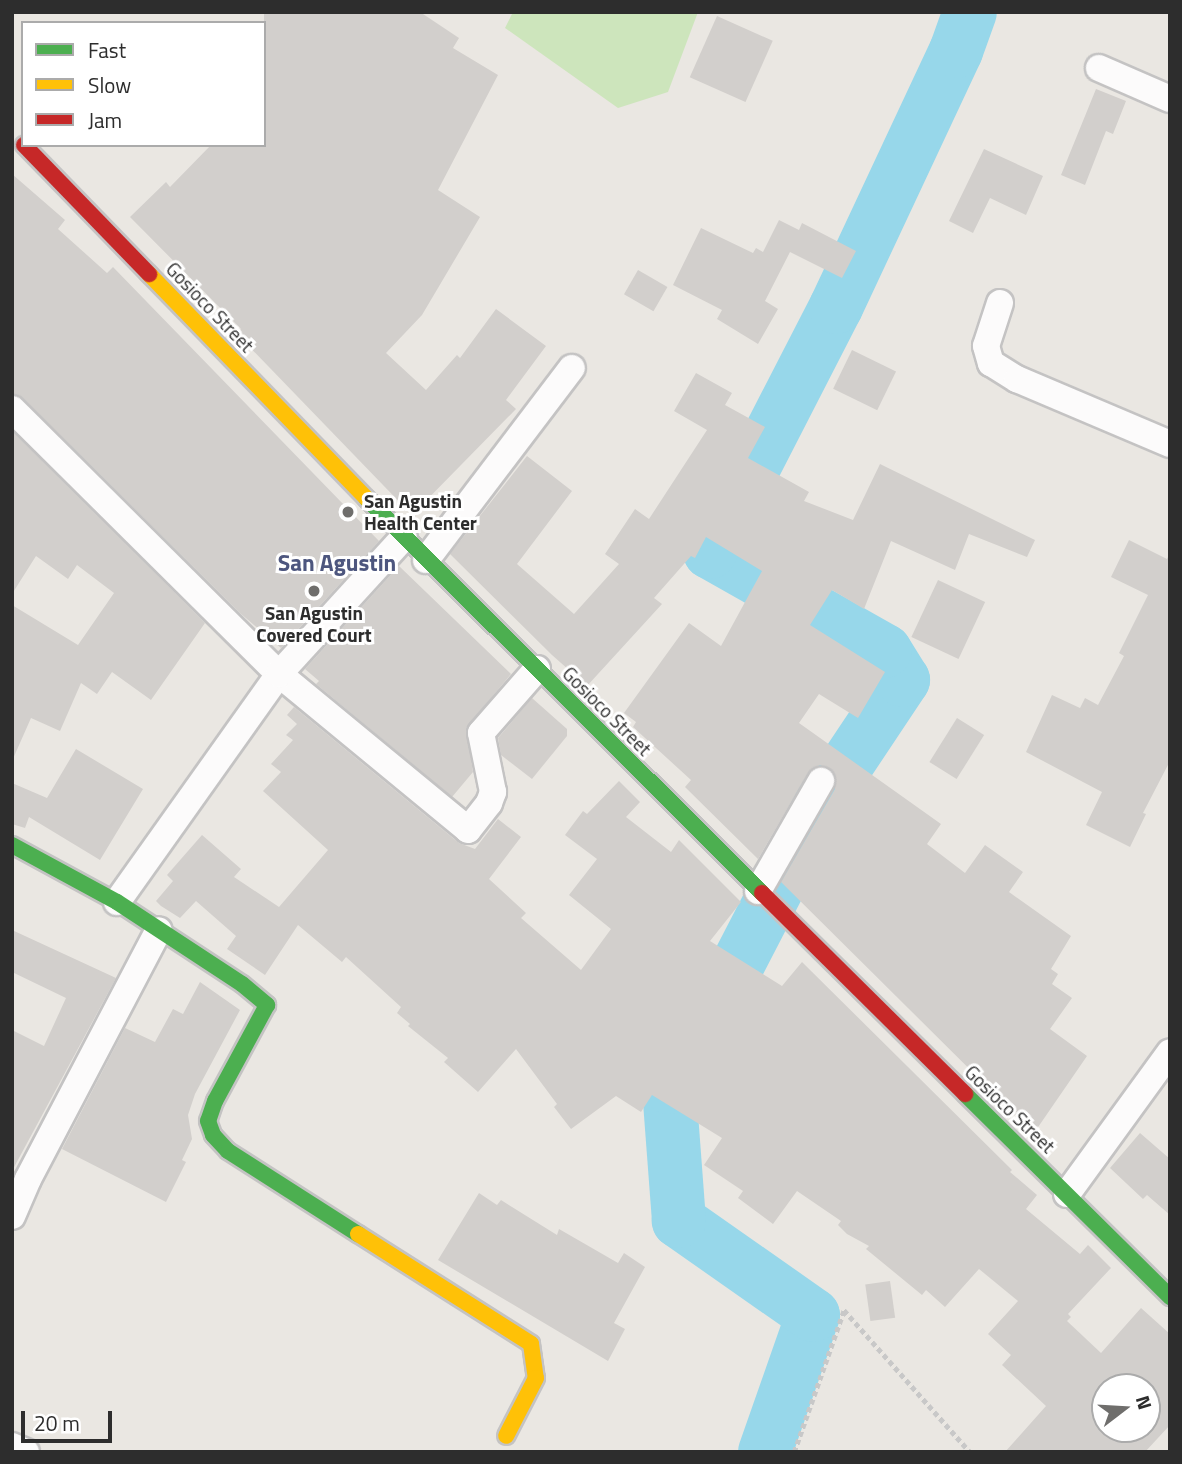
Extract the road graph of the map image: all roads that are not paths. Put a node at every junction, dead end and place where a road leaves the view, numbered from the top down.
1 (1099, 68) dead end
2 (1170, 99) edge
3 (28, 147) edge
4 (1000, 303) dead end
5 (572, 368) dead end
6 (12, 409) edge
7 (1170, 444) edge
8 (404, 537) junction
9 (426, 560) junction
10 (537, 669) junction
11 (279, 674) junction
12 (821, 781) dead end
13 (12, 845) edge
14 (760, 893) junction
15 (117, 902) junction
16 (159, 930) junction
17 (1170, 1052) edge
18 (1067, 1194) junction
19 (12, 1216) edge
20 (1170, 1297) edge
21 (506, 1436) dead end
22 (12, 1446) edge
23 (26, 1452) edge

1 - 2 street
3 - 8 street, Gosioco Street
4 - 7 street
5 - 9 street
6 - 11 street
8 - 9 street, Gosioco Street
8 - 11 street
9 - 10 street, Gosioco Street
10 - 11 street
10 - 14 street, Gosioco Street
11 - 15 street
12 - 14 street
13 - 15 street
14 - 18 street, Gosioco Street
15 - 16 street
16 - 19 street
16 - 21 street
17 - 18 street
18 - 20 street, Gosioco Street
22 - 23 street

